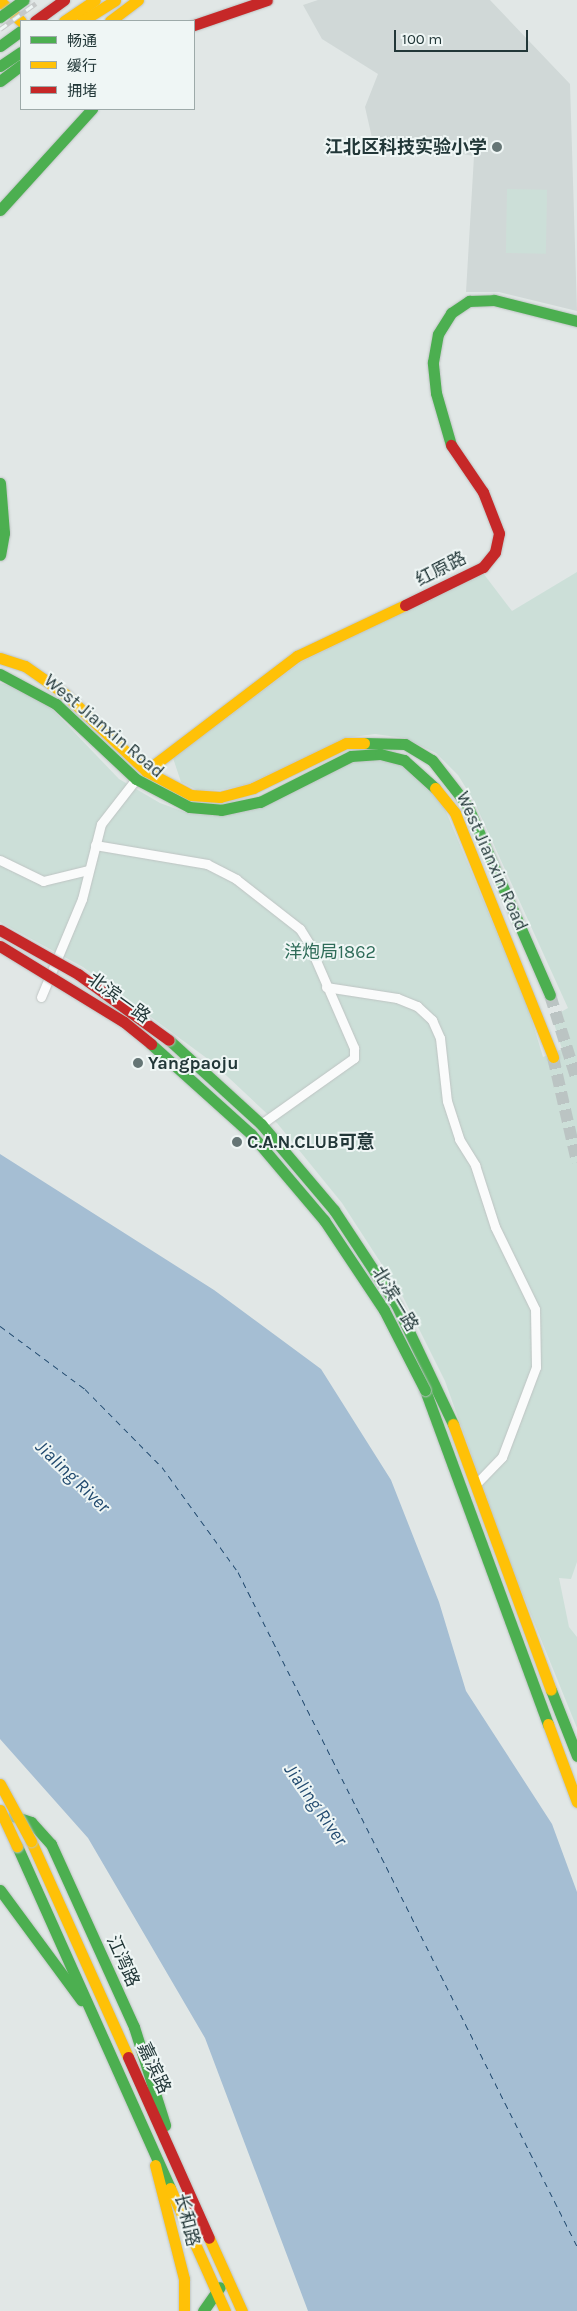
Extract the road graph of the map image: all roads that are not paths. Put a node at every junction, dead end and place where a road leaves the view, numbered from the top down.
1 (23, 0) edge
2 (64, 0) edge
3 (95, 0) edge
4 (115, 0) edge
5 (138, 0) edge
6 (267, 0) edge
7 (0, 1) edge
8 (84, 16) edge
9 (0, 17) edge
10 (20, 20) edge
11 (36, 20) edge
12 (68, 20) edge
13 (111, 20) edge
14 (195, 25) edge
15 (20, 32) edge
16 (0, 46) edge
17 (20, 53) edge
18 (0, 66) edge
19 (20, 66) edge
20 (0, 81) edge
21 (91, 110) edge
22 (0, 210) edge
23 (577, 321) edge
24 (0, 483) edge
25 (0, 556) edge
26 (0, 658) edge
27 (0, 674) edge
28 (146, 771) junction
29 (136, 779) junction
30 (94, 845) junction
31 (0, 860) edge
32 (88, 870) junction
33 (0, 930) edge
34 (0, 946) edge
35 (326, 987) junction
36 (550, 995) tunnel mouth
37 (41, 997) dead end
38 (553, 1057) tunnel mouth
39 (261, 1124) junction
40 (477, 1483) junction
41 (577, 1756) edge
42 (0, 1784) edge
43 (577, 1802) edge
44 (0, 1810) edge
45 (0, 1814) edge
46 (0, 1890) edge
47 (92, 2015) junction
48 (148, 2138) junction
49 (174, 2154) junction
50 (227, 2276) junction
51 (217, 2292) junction
52 (184, 2311) edge
53 (202, 2311) edge
54 (225, 2311) edge
55 (242, 2311) edge

1 - 9 main road, bridge
2 - 11 main road
3 - 8 main road
4 - 8 main road
5 - 13 main road
6 - 14 main road
7 - 10 main road
8 - 12 main road
15 - 16 main road
17 - 18 main road
19 - 20 main road
21 - 22 main road
23 - 28 main road, 红原路
24 - 25 main road
26 - 28 main road, West Jianxin Road
27 - 29 main road, West Jianxin Road
28 - 36 main road, West Jianxin Road
29 - 30 street
29 - 38 main road, West Jianxin Road
30 - 32 street
30 - 35 street
31 - 32 street
32 - 37 street
33 - 39 main road, 北滨一路, bridge
34 - 43 main road, 北滨一路, bridge
35 - 39 street
35 - 40 street
39 - 40 main road, 北滨一路
40 - 41 main road, 北滨一路
42 - 49 main road, 嘉滨路, bridge
44 - 47 main road, 嘉滨路, bridge
45 - 49 main road, 江湾路
46 - 47 main road
47 - 48 main road, 嘉滨路
48 - 51 main road, 嘉滨路
48 - 52 main road, 长和路
49 - 50 main road, 嘉滨路
50 - 51 main road
50 - 55 main road, 嘉滨路
51 - 53 main road
51 - 54 main road, 嘉滨路

